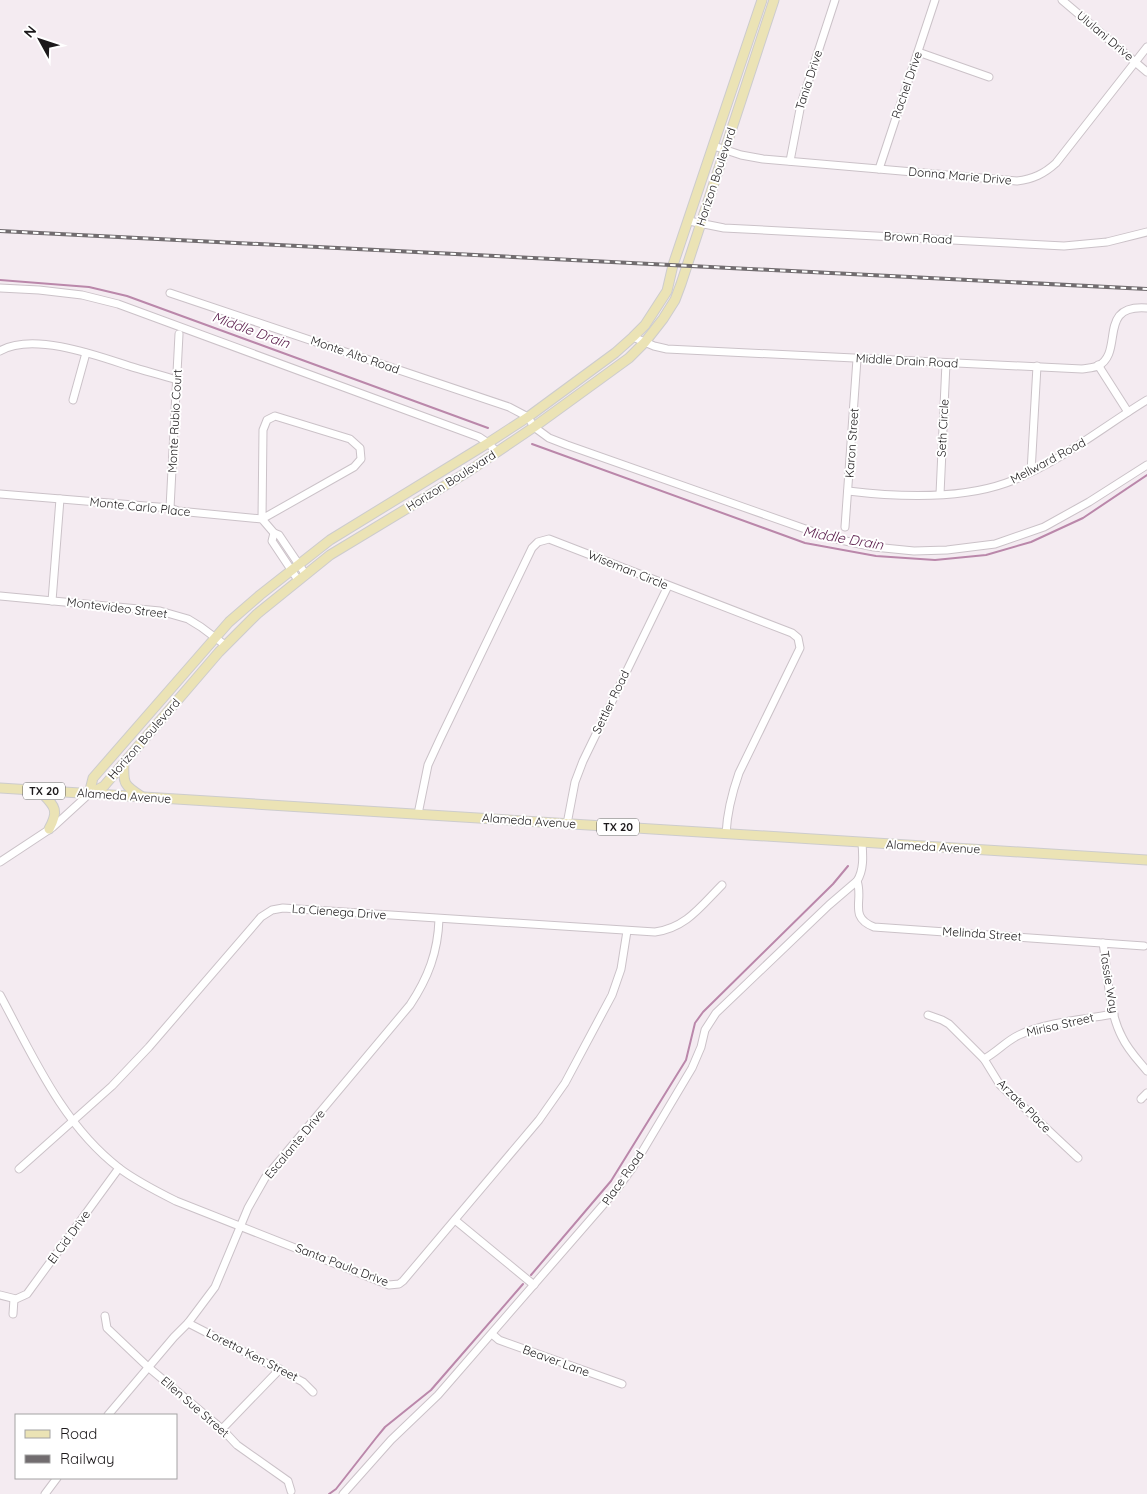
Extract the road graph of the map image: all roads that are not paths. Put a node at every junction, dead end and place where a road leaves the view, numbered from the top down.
1 (762, 0) edge
2 (774, 0) edge
3 (835, 0) edge
4 (935, 0) edge
5 (1062, 0) edge
6 (1147, 47) edge
7 (918, 52) junction
8 (1135, 61) junction
9 (1147, 72) edge
10 (989, 76) dead end
11 (714, 146) junction
12 (725, 150) junction
13 (790, 161) junction
14 (879, 169) junction
15 (689, 221) junction
16 (701, 223) junction
17 (1147, 232) edge
18 (0, 288) edge
19 (170, 293) dead end
20 (1147, 308) edge
21 (179, 334) dead end
22 (633, 337) junction
23 (645, 342) junction
24 (0, 351) edge
25 (86, 353) junction
26 (857, 359) junction
27 (946, 363) junction
28 (1037, 366) junction
29 (1098, 366) junction
30 (177, 380) junction
31 (73, 400) dead end
32 (1147, 400) edge
33 (1128, 412) junction
34 (528, 417) junction
35 (534, 427) junction
36 (488, 443) junction
37 (496, 452) junction
38 (1147, 465) edge
39 (1031, 472) junction
40 (848, 491) junction
41 (0, 494) edge
42 (940, 494) junction
43 (60, 499) junction
44 (170, 508) junction
45 (262, 519) junction
46 (845, 527) dead end
47 (274, 533) junction
48 (298, 564) junction
49 (290, 570) junction
50 (302, 577) junction
51 (668, 586) junction
52 (0, 596) edge
53 (52, 600) junction
54 (217, 638) junction
55 (226, 645) junction
56 (124, 763) junction
57 (0, 788) edge
58 (40, 791) junction
59 (89, 794) junction
60 (144, 797) junction
61 (418, 814) junction
62 (567, 824) junction
63 (49, 829) junction
64 (726, 834) junction
65 (862, 843) junction
66 (1147, 860) edge
67 (0, 862) edge
68 (856, 881) junction
69 (722, 885) dead end
70 (440, 919) junction
71 (626, 931) junction
72 (1103, 943) junction
73 (1144, 946) dead end
74 (0, 995) edge
75 (1114, 1014) junction
76 (928, 1015) dead end
77 (984, 1059) junction
78 (1147, 1072) edge
79 (1147, 1093) edge
80 (1141, 1098) dead end
81 (73, 1121) junction
82 (1078, 1158) dead end
83 (119, 1168) junction
84 (19, 1169) dead end
85 (456, 1220) junction
86 (240, 1226) junction
87 (534, 1285) junction
88 (0, 1295) edge
89 (14, 1299) junction
90 (13, 1314) dead end
91 (105, 1316) dead end
92 (188, 1323) junction
93 (492, 1334) junction
94 (148, 1367) junction
95 (280, 1369) junction
96 (622, 1384) dead end
97 (313, 1392) dead end
98 (109, 1414) edge
99 (222, 1429) junction
100 (56, 1479) edge
101 (291, 1491) dead end
102 (45, 1494) edge
103 (343, 1494) edge

1 - 11 main road, Horizon Boulevard
2 - 12 main road, Horizon Boulevard
3 - 13 street, Tania Drive
4 - 7 street, Rachel Drive
5 - 8 street, Ululani Drive
6 - 8 street, Donna Marie Drive
7 - 10 street
7 - 14 street, Rachel Drive
8 - 9 street, Ululani Drive
8 - 14 street, Donna Marie Drive
11 - 12 street, Donna Marie Drive
11 - 15 main road, Horizon Boulevard
12 - 13 street, Donna Marie Drive
12 - 16 main road, Horizon Boulevard
13 - 14 street, Donna Marie Drive
15 - 16 street, Brown Road
15 - 22 main road, Horizon Boulevard
16 - 17 street, Brown Road
16 - 23 main road, Horizon Boulevard
18 - 36 street
19 - 34 street, Monte Alto Road
20 - 29 street
21 - 30 street, Monte Rubio Court
22 - 23 street, Middle Drain Road
22 - 34 main road, Horizon Boulevard
23 - 26 street, Middle Drain Road
23 - 35 main road, Horizon Boulevard
24 - 25 street
25 - 30 street
25 - 31 street
26 - 27 street, Middle Drain Road
26 - 40 street, Karon Street
27 - 28 street, Middle Drain Road
27 - 42 street, Seth Circle
28 - 29 street, Middle Drain Road
28 - 39 street
29 - 33 street
30 - 44 street, Monte Rubio Court
32 - 33 street, Mellward Road
33 - 39 street, Mellward Road
34 - 35 street
34 - 36 main road, Horizon Boulevard
35 - 37 main road, Horizon Boulevard
35 - 38 street
36 - 37 street
36 - 48 main road, Horizon Boulevard
37 - 50 main road, Horizon Boulevard
39 - 42 street, Mellward Road
40 - 42 street, Mellward Road
40 - 46 street, Karon Street
41 - 43 street, Monte Carlo Place
43 - 44 street, Monte Carlo Place
43 - 53 street
44 - 45 street, Monte Carlo Place
45 - 45 street
45 - 47 street
47 - 48 street
47 - 49 street
48 - 49 main road, Horizon Boulevard
48 - 50 street
49 - 50 street
49 - 54 main road, Horizon Boulevard
50 - 55 main road, Horizon Boulevard
51 - 61 street, Wiseman Circle
51 - 62 street, Settler Road
51 - 64 street, Wiseman Circle
52 - 53 street, Montevideo Street
53 - 54 street, Montevideo Street
54 - 55 street, Montevideo Street
54 - 59 main road, Horizon Boulevard
55 - 56 main road, Horizon Boulevard
56 - 59 main road, Horizon Boulevard
56 - 60 main road
57 - 58 main road, Alameda Avenue / TX 20
58 - 59 main road, Alameda Avenue / TX 20
58 - 63 main road
59 - 60 main road, Alameda Avenue / TX 20
59 - 63 street
60 - 61 main road, Alameda Avenue / TX 20
61 - 62 main road, Alameda Avenue / TX 20
62 - 64 main road, Alameda Avenue / TX 20
63 - 67 street
64 - 65 main road, Alameda Avenue / TX 20
65 - 66 main road, Alameda Avenue / TX 20
65 - 68 street
68 - 72 street, Melinda Street
68 - 87 street, Place Road
69 - 71 street, La Cienega Drive
70 - 71 street, La Cienega Drive
70 - 81 street, La Cienega Drive
70 - 86 street, Escalante Drive
71 - 85 street, Santa Paula Drive
72 - 73 street, Melinda Street
72 - 75 street, Tassie Way
74 - 81 street, Santa Paula Drive
75 - 77 street, Mirisa Street
75 - 78 street, Tassie Way
76 - 77 street, Arzate Place
77 - 82 street, Arzate Place
79 - 80 street
81 - 83 street, Santa Paula Drive
81 - 84 street, La Cienega Drive
83 - 86 street, Santa Paula Drive
83 - 89 street, El Cid Drive
85 - 86 street, Santa Paula Drive
85 - 87 street
86 - 92 street, Escalante Drive
87 - 93 street, Place Road
88 - 89 street
89 - 90 street
91 - 94 street, Ellen Sue Street
92 - 94 street, Escalante Drive
92 - 95 street, Loretta Ken Street
93 - 96 street, Beaver Lane
93 - 103 street, Place Road
94 - 98 street, Escalante Drive
94 - 99 street, Ellen Sue Street
95 - 97 street, Loretta Ken Street
95 - 99 street
99 - 101 street, Ellen Sue Street
100 - 102 street

